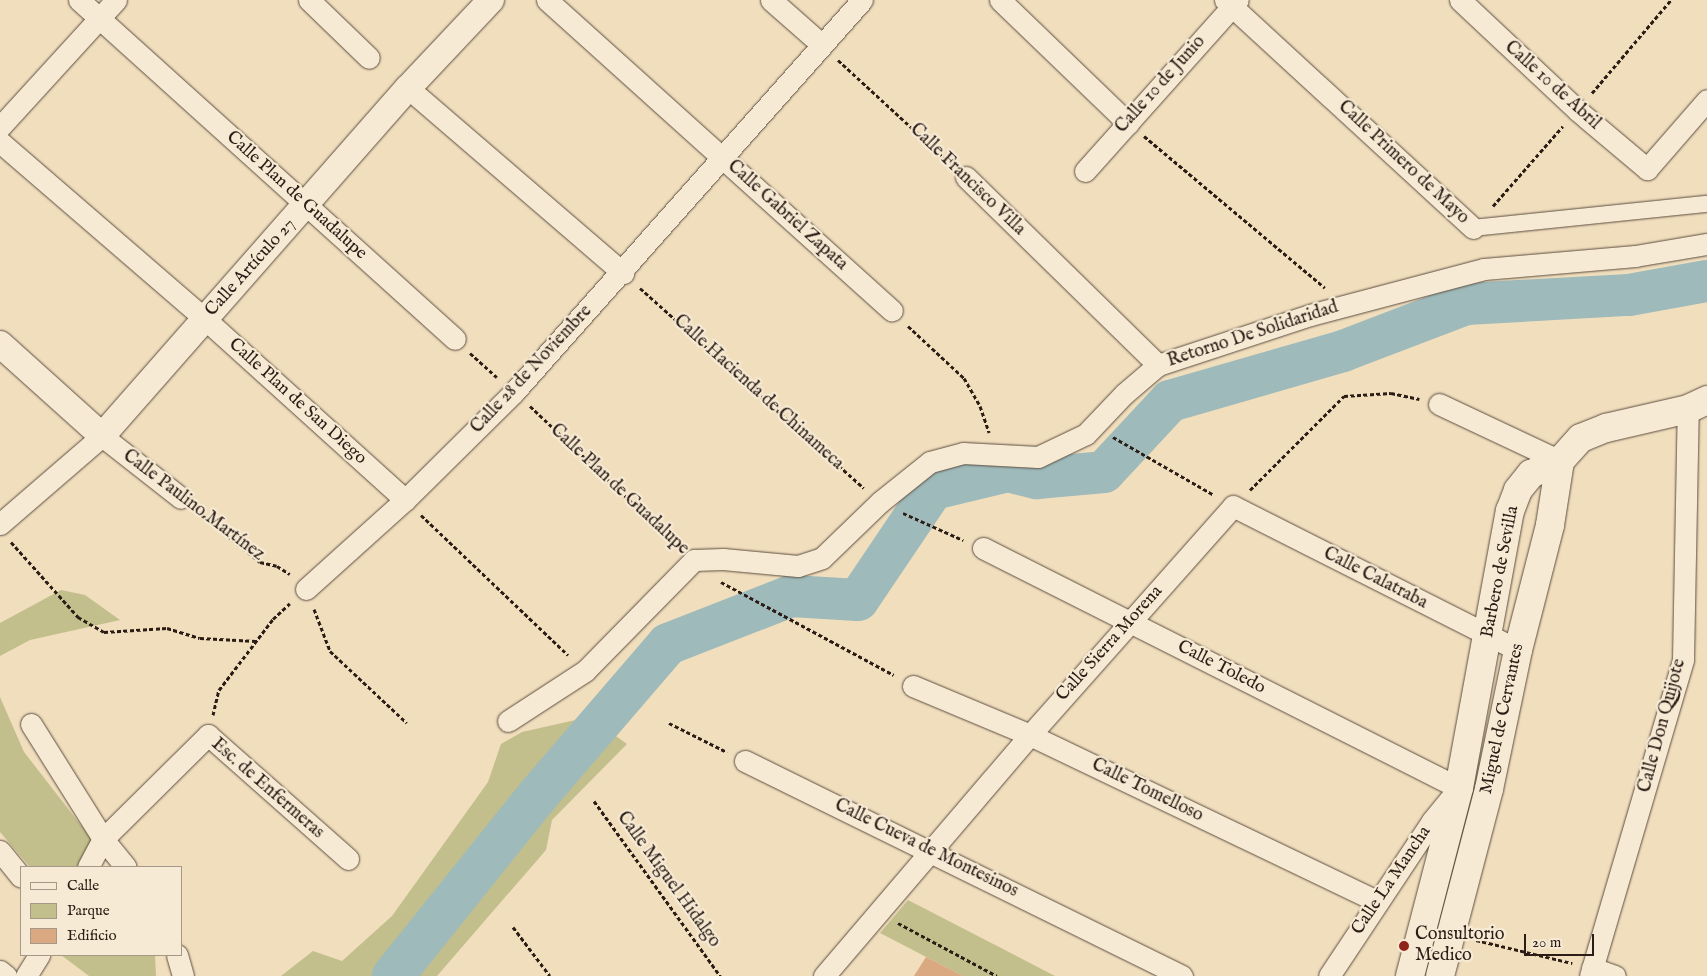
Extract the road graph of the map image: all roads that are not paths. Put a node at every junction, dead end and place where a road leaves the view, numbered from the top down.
1 (79, 0) edge
2 (116, 0) edge
3 (309, 0) edge
4 (491, 0) edge
5 (547, 0) edge
6 (771, 0) edge
7 (862, 0) edge
8 (1000, 0) edge
9 (1460, 0) edge
10 (1232, 2) edge
11 (100, 18) junction
12 (454, 40) junction
13 (822, 45) junction
14 (369, 58) dead end
15 (408, 88) junction
16 (1707, 100) edge
17 (1128, 123) junction
18 (0, 127) edge
19 (368, 134) junction
20 (0, 142) edge
21 (722, 158) junction
22 (1085, 171) dead end
23 (966, 178) road end
24 (1707, 204) edge
25 (306, 205) junction
26 (1474, 228) joint
27 (1707, 244) edge
28 (629, 279) junction
29 (892, 312) road end
30 (205, 319) junction
31 (455, 339) road end
32 (0, 344) edge
33 (1158, 365) junction
34 (1439, 404) road end
35 (1701, 407) edge
36 (102, 436) junction
37 (1560, 462) junction
38 (181, 498) road end
39 (405, 500) junction
40 (1233, 506) joint
41 (3, 530) edge
42 (983, 548) road end
43 (306, 589) road end
44 (1129, 622) junction
45 (1488, 636) junction
46 (1518, 650) junction
47 (913, 686) road end
48 (508, 721) dead end
49 (31, 724) dead end
50 (1030, 734) junction
51 (745, 761) road end
52 (1459, 788) junction
53 (103, 839) junction
54 (932, 850) junction
55 (0, 851) edge
56 (348, 859) dead end
57 (89, 866) edge
58 (125, 866) edge
59 (20, 876) edge
60 (1378, 902) junction
61 (38, 956) edge
62 (177, 956) edge
63 (1151, 969) edge
64 (0, 971) edge
65 (1591, 972) edge
66 (6, 976) edge
67 (26, 976) edge
68 (183, 976) edge
69 (824, 976) edge
70 (1182, 976) edge
71 (1329, 976) edge
72 (1410, 976) edge
73 (1440, 976) edge
74 (1615, 976) edge

1 - 11 street, Calle Plan de Guadalupe
2 - 11 street
3 - 14 street
4 - 12 street, Calle Artículo 27
5 - 21 street, Calle Gabriel Zapata
6 - 13 street
7 - 13 street, Calle 28 de Noviembre
8 - 17 street
9 - 16 street, Calle 10 de Abril
10 - 17 street, Calle 10 de Junio
10 - 26 street, Calle Primero de Mayo
11 - 18 street
11 - 25 street, Calle Plan de Guadalupe
12 - 15 street, Calle Artículo 27
12 - 19 street
13 - 21 street, Calle 28 de Noviembre
15 - 19 street, Calle Artículo 27
15 - 28 street
17 - 22 street, Calle 10 de Junio
19 - 25 street, Calle Artículo 27
20 - 30 street, Calle Plan de San Diego
21 - 28 street, Calle 28 de Noviembre
21 - 29 street, Calle Gabriel Zapata
23 - 33 street, Calle Francisco Villa
24 - 26 street, Calle Primero de Mayo
25 - 30 street, Calle Artículo 27
25 - 31 street, Calle Plan de Guadalupe
27 - 33 street, Retorno De Solidaridad
28 - 39 street, Calle 28 de Noviembre
30 - 36 street, Calle Artículo 27
30 - 39 street, Calle Plan de San Diego
32 - 36 street, Calle Paulino Martínez
33 - 48 street, Retorno De Solidaridad
34 - 37 street
35 - 37 main road, Barbero de Sevilla
35 - 65 street, Calle Don Quijote
36 - 38 street, Calle Paulino Martínez
36 - 41 street, Calle Artículo 27
37 - 45 main road, Barbero de Sevilla
37 - 46 main road, Miguel de Cervantes
39 - 43 street, Calle 28 de Noviembre
40 - 44 street, Calle Sierra Morena
40 - 45 street, Calle Calatraba
42 - 44 street, Calle Toledo
44 - 50 street, Calle Sierra Morena
44 - 52 street, Calle Toledo
45 - 46 street, Calle Calatraba
45 - 52 main road, Barbero de Sevilla
46 - 73 main road, Miguel de Cervantes
47 - 50 street, Calle Tomelloso
49 - 53 street
50 - 54 street, Calle Sierra Morena
50 - 60 street, Calle Tomelloso
51 - 54 street, Calle Cueva de Montesinos
52 - 60 street, Calle La Mancha
52 - 72 main road, Barbero de Sevilla
53 - 56 street, Esc. de Enfermeras
53 - 57 street, Esc. de Enfermeras
53 - 58 street
54 - 63 street, Calle Cueva de Montesinos
54 - 69 street, Calle Sierra Morena
55 - 59 street
60 - 71 street, Calle La Mancha
61 - 67 street
62 - 68 street
63 - 70 street, Calle Cueva de Montesinos
64 - 66 street
65 - 74 street

